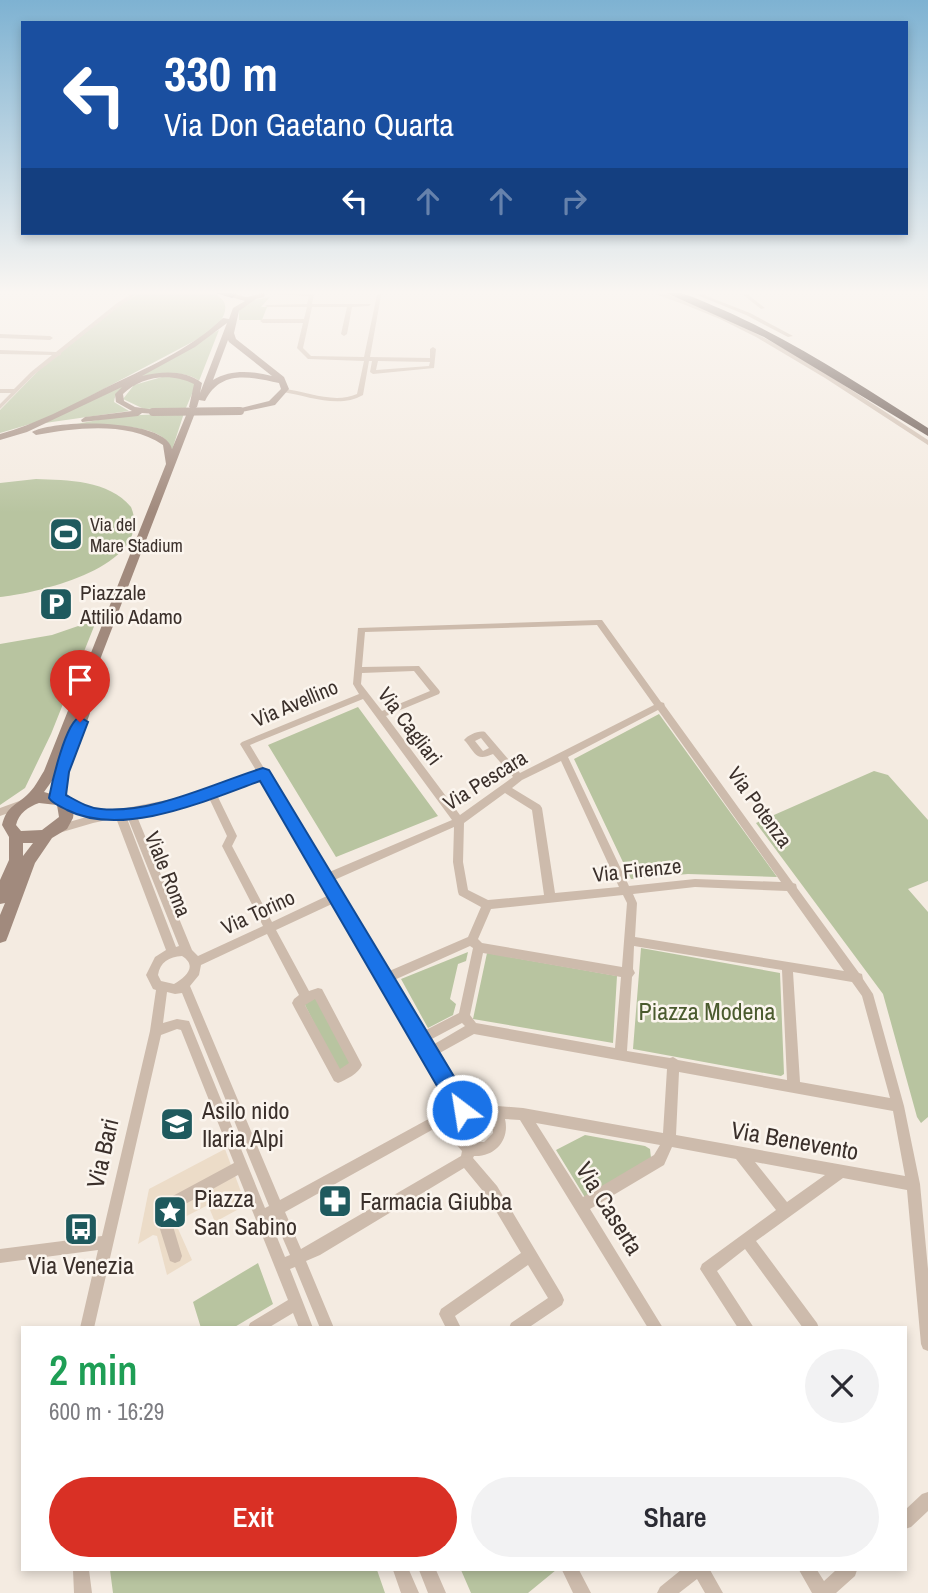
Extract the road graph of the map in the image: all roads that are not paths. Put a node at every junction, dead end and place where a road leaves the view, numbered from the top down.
1 (45, 364) edge
2 (156, 364) edge
3 (212, 364) edge
4 (259, 364) edge
5 (366, 364) edge
6 (374, 364) edge
7 (432, 364) edge
8 (804, 364) edge
9 (819, 364) edge
10 (824, 364) edge
11 (285, 388) junction
12 (0, 391) edge
13 (15, 391) junction
14 (0, 407) edge
15 (195, 410) junction
16 (153, 412) junction
17 (928, 430) edge
18 (7, 437) edge
19 (928, 443) edge
20 (170, 466) junction
21 (361, 630) joint
22 (358, 670) junction
23 (364, 695) junction
24 (661, 705) junction
25 (380, 715) junction
26 (495, 749) dead end
27 (564, 755) junction
28 (263, 774) junction
29 (519, 778) junction
30 (505, 788) junction
31 (211, 793) junction
32 (61, 801) junction
33 (27, 802) junction
34 (0, 812) edge
35 (125, 814) junction
36 (101, 815) junction
37 (458, 821) junction
38 (9, 831) edge
39 (50, 833) junction
40 (325, 879) junction
41 (792, 887) junction
42 (626, 890) junction
43 (336, 897) junction
44 (0, 898) edge
45 (550, 898) junction
46 (487, 905) junction
47 (269, 928) junction
48 (0, 936) edge
49 (632, 941) junction
50 (476, 944) junction
51 (172, 952) junction
52 (187, 952) junction
53 (196, 962) junction
54 (787, 966) junction
55 (629, 973) junction
56 (386, 978) junction
57 (858, 978) junction
58 (180, 987) junction
59 (162, 988) junction
60 (306, 997) junction
61 (464, 1016) junction
62 (474, 1028) junction
63 (156, 1031) junction
64 (421, 1039) junction
65 (429, 1053) junction
66 (621, 1053) junction
67 (673, 1063) junction
68 (794, 1086) junction
69 (898, 1106) junction
70 (495, 1112) junction
71 (523, 1114) junction
72 (459, 1116) junction
73 (669, 1140) junction
74 (740, 1153) junction
75 (468, 1154) junction
76 (241, 1166) junction
77 (841, 1171) junction
78 (913, 1184) junction
79 (581, 1206) junction
80 (277, 1209) junction
81 (786, 1212) junction
82 (262, 1217) junction
83 (747, 1240) junction
84 (106, 1242) junction
85 (531, 1255) junction
86 (0, 1256) edge
87 (175, 1256) dead end
88 (297, 1257) junction
89 (924, 1258) edge
90 (281, 1266) junction
91 (296, 1303) junction
92 (87, 1326) edge
93 (258, 1326) edge
94 (305, 1326) edge
95 (326, 1326) edge
96 (453, 1326) edge
97 (519, 1326) edge
98 (655, 1326) edge
99 (746, 1326) edge
100 (811, 1326) edge
101 (928, 1344) edge
102 (928, 1500) edge
103 (907, 1519) edge
104 (81, 1571) edge
105 (401, 1571) edge
106 (427, 1571) edge
107 (571, 1571) edge
108 (693, 1571) edge
109 (702, 1571) edge
110 (808, 1571) edge
111 (848, 1571) edge
112 (83, 1593) edge
113 (410, 1593) edge
114 (437, 1593) edge
115 (582, 1593) edge
116 (666, 1593) edge
117 (714, 1593) edge
118 (823, 1593) edge

1 - 13 street
2 - 18 main road
3 - 15 main road
4 - 11 main road
5 - 11 street
6 - 7 street
8 - 19 street
9 - 17 highway
10 - 17 highway
11 - 15 main road
11 - 16 main road, bridge
12 - 13 street
13 - 14 street
15 - 16 main road
15 - 20 main road
15 - 32 main road
16 - 18 main road
18 - 20 main road
20 - 33 main road
21 - 22 street, Via Cagliari
21 - 24 street, Via Potenza
22 - 23 street, Via Cagliari
22 - 25 street
23 - 25 street, Via Cagliari
23 - 28 street, Via Avellino
24 - 27 street, Via Pescara
24 - 41 street, Via Potenza
25 - 37 street, Via Cagliari
26 - 29 street
27 - 29 street, Via Pescara
27 - 42 street
28 - 31 street
28 - 40 street, Via Avellino
29 - 30 street, Via Pescara
30 - 37 street, Via Pescara
30 - 45 street
31 - 35 street
31 - 47 street
32 - 33 main road
32 - 36 street
32 - 39 main road
33 - 34 street
33 - 38 main road
35 - 36 street
35 - 51 street, Viale Roma
35 - 52 street, Viale Roma
36 - 39 street
37 - 40 street, Via Pescara
37 - 46 street
38 - 39 main road
38 - 44 main road
39 - 48 main road
40 - 43 street, Via Avellino
41 - 42 street, Via Firenze
41 - 57 street, Via Potenza
42 - 45 street, Via Firenze
42 - 49 street
43 - 47 street, Via Torino
43 - 56 street, Via Avellino
45 - 46 street, Via Firenze
46 - 50 street
47 - 53 street, Via Torino
47 - 60 street
49 - 54 street
49 - 55 street
50 - 55 street
50 - 56 street
50 - 61 street
51 - 52 street, Viale Roma
51 - 59 street, Viale Roma
52 - 53 street, Viale Roma
53 - 58 street
54 - 57 street
54 - 68 street
55 - 66 street
56 - 64 street, Via Avellino
57 - 69 street, Via Potenza
58 - 59 street
58 - 80 street
59 - 63 street, Via Bari
60 - 60 street
61 - 62 street
61 - 64 street
62 - 65 street
62 - 66 street
63 - 76 street
63 - 84 street, Via Bari
64 - 65 street, Via Avellino
65 - 72 street, Via Avellino
66 - 67 street
67 - 68 street
67 - 73 street
68 - 69 street
69 - 78 street, Via Potenza
70 - 71 street, Via Benevento
70 - 72 street
70 - 75 street
71 - 73 street, Via Benevento
71 - 79 street, Via Caserta
72 - 75 street
72 - 80 street
73 - 74 street, Via Benevento
73 - 79 street
74 - 77 street, Via Benevento
74 - 81 street
75 - 85 street
75 - 88 street
76 - 82 street
76 - 87 street
77 - 78 street, Via Benevento
77 - 81 street
78 - 89 street, Via Potenza
79 - 98 street, Via Caserta
80 - 82 street
80 - 88 street
81 - 83 street
82 - 90 street
83 - 99 street
83 - 100 street
84 - 86 street
84 - 92 street, Via Bari
85 - 96 street
85 - 97 street
88 - 90 street
88 - 95 street
89 - 101 street, Via Potenza
90 - 91 street
91 - 93 street
91 - 94 street
102 - 103 street
104 - 112 street
105 - 113 street
106 - 114 street
107 - 115 street
108 - 116 street
109 - 117 street
110 - 118 street
111 - 118 street

